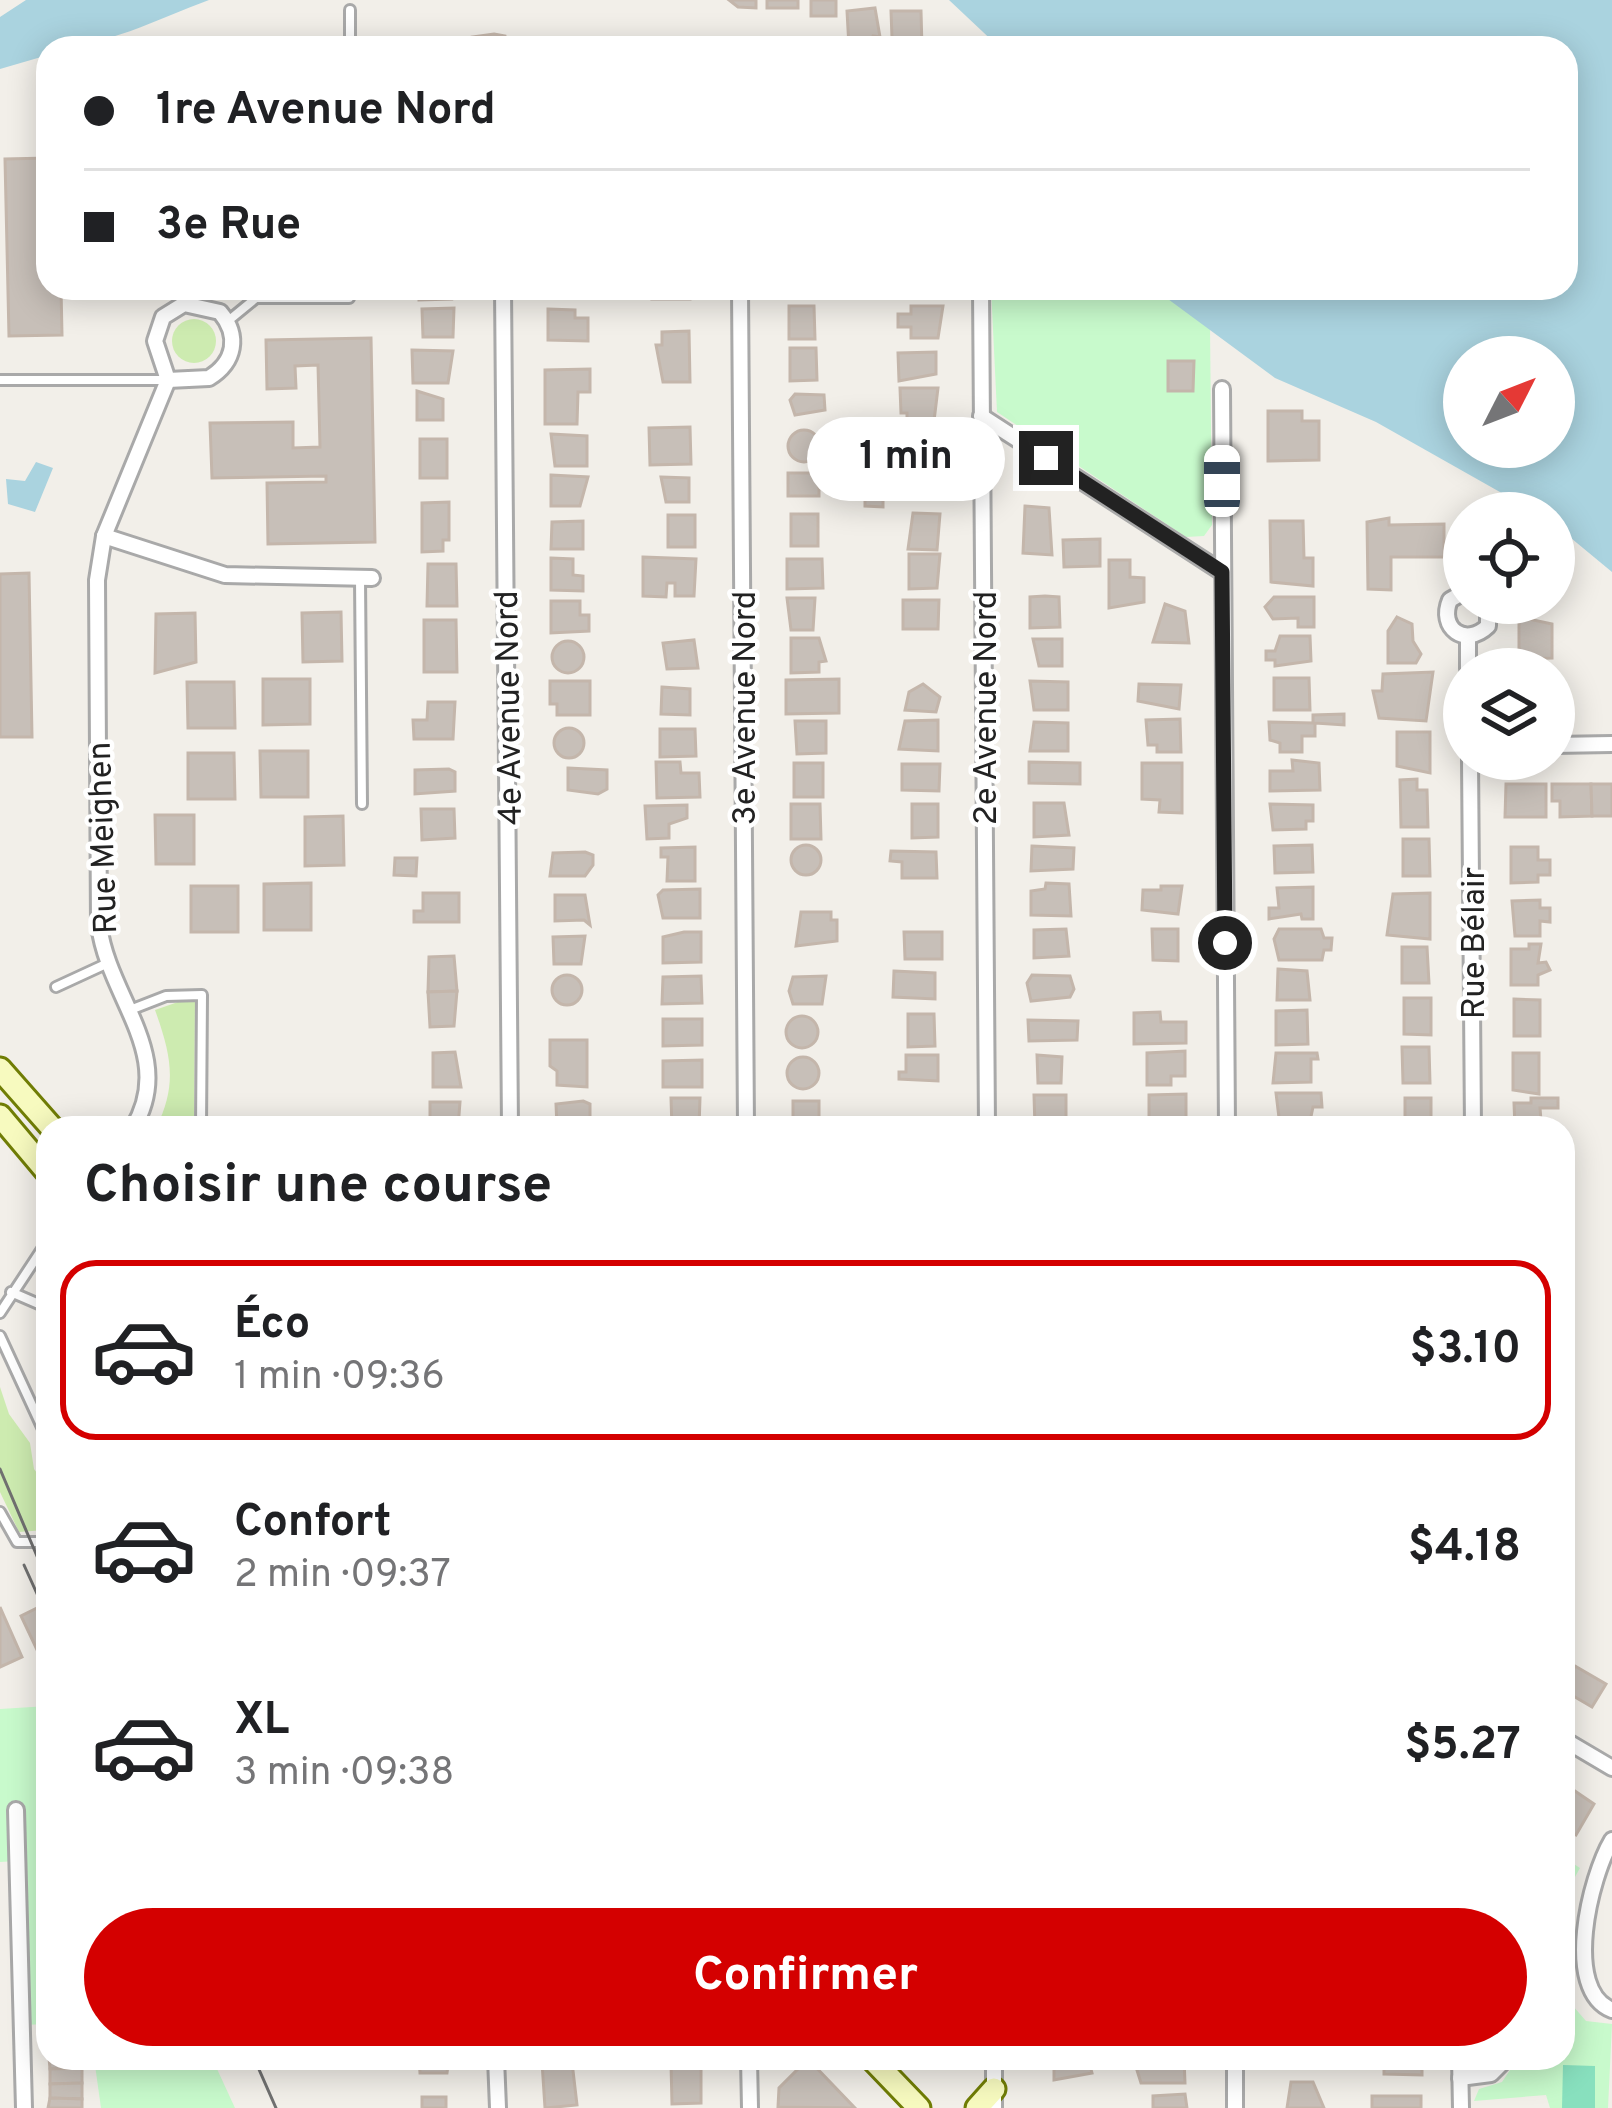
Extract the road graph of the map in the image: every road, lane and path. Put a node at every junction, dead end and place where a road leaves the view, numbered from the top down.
1 (350, 10) dead end
2 (350, 36) edge
3 (254, 300) edge
4 (503, 300) edge
5 (740, 300) edge
6 (981, 300) edge
7 (228, 321) junction
8 (0, 380) edge
9 (168, 380) junction
10 (1222, 389) dead end
11 (981, 416) junction
12 (104, 536) junction
13 (1222, 572) junction
14 (366, 577) joint
15 (1450, 624) edge
16 (1488, 624) edge
17 (1468, 637) junction
18 (1468, 648) edge
19 (1612, 744) edge
20 (1575, 745) edge
21 (1470, 780) edge
22 (362, 804) dead end
23 (108, 963) junction
24 (56, 987) dead end
25 (129, 1010) junction
26 (0, 1069) edge
27 (0, 1116) edge
28 (41, 1116) edge
29 (139, 1116) edge
30 (201, 1116) edge
31 (510, 1116) edge
32 (746, 1116) edge
33 (987, 1116) edge
34 (1227, 1116) edge
35 (1473, 1116) edge
36 (36, 1159) edge
37 (36, 1257) edge
38 (11, 1292) junction
39 (36, 1303) edge
40 (0, 1313) edge
41 (0, 1336) edge
42 (36, 1414) edge
43 (0, 1512) edge
44 (36, 1542) edge
45 (1575, 1746) edge
46 (1612, 1768) edge
47 (16, 1810) dead end
48 (1612, 1840) edge
49 (1612, 2010) edge
50 (496, 2070) edge
51 (749, 2070) edge
52 (883, 2070) edge
53 (1235, 2070) edge
54 (1460, 2070) edge
55 (1495, 2070) edge
56 (1460, 2078) junction
57 (994, 2099) edge
58 (24, 2108) edge
59 (498, 2108) edge
60 (750, 2108) edge
61 (919, 2108) edge
62 (977, 2108) edge
63 (1235, 2108) edge
64 (1461, 2108) edge

1 - 2 lane
3 - 7 lane
4 - 31 street, 4e Avenue Nord
5 - 32 street, 3e Avenue Nord
6 - 11 street, 2e Avenue Nord
7 - 9 street
7 - 9 street, Rue Meighen
8 - 9 lane
9 - 12 street, Rue Meighen
10 - 13 street
11 - 13 street
11 - 33 street, 2e Avenue Nord
12 - 14 street
12 - 23 street, Rue Meighen
13 - 34 street
14 - 22 lane
15 - 17 street
16 - 17 street
17 - 18 street
19 - 20 street
21 - 35 street, Rue Bélair
23 - 24 lane
23 - 25 street, Rue Meighen
25 - 29 street, Rue Meighen
25 - 30 lane
26 - 28 main road
27 - 36 main road
37 - 38 lane
38 - 39 lane
38 - 40 lane
41 - 42 lane
43 - 44 lane
45 - 46 street
47 - 58 street
48 - 49 street
50 - 59 street
51 - 60 street
52 - 61 main road
53 - 63 street
54 - 56 street
55 - 56 street
56 - 64 street
57 - 62 main road

